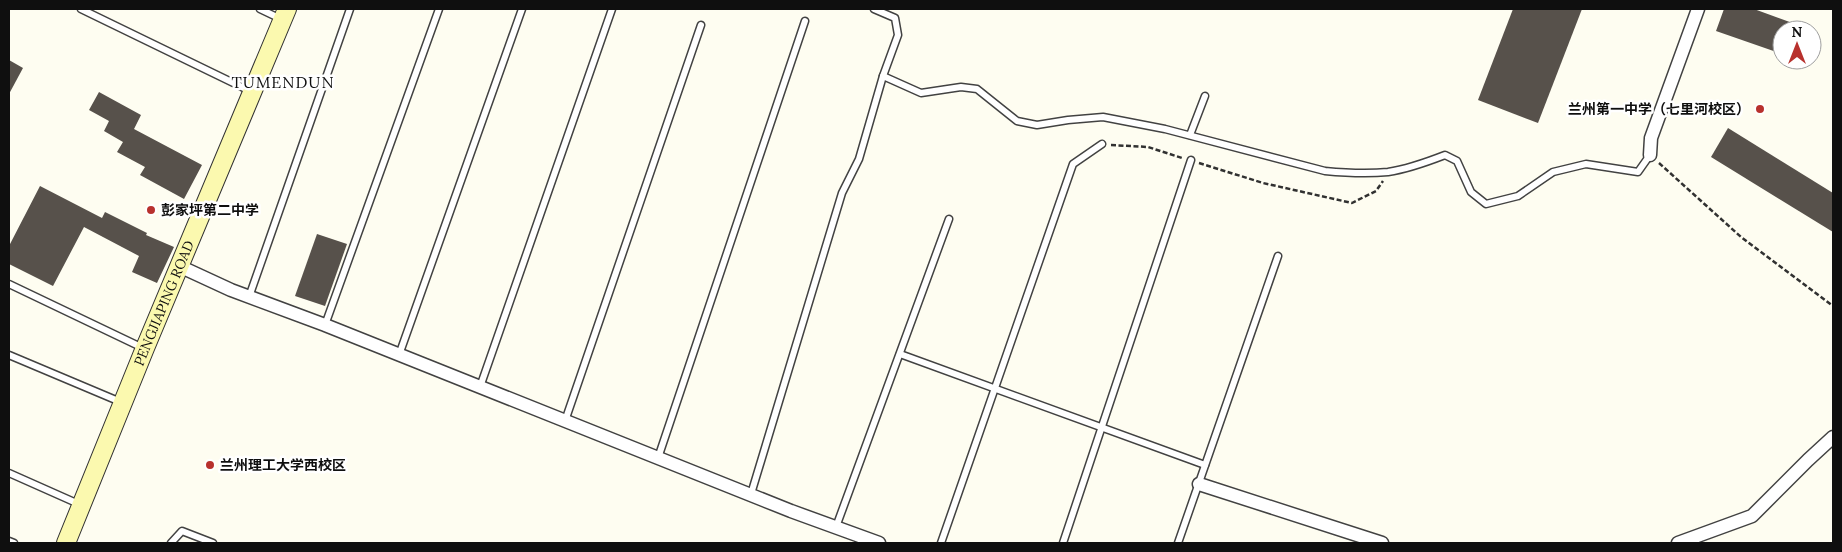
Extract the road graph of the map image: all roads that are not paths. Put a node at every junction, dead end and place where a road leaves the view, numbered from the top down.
1 (81, 9) edge
2 (260, 9) edge
3 (350, 9) edge
4 (439, 9) edge
5 (522, 9) edge
6 (612, 9) edge
7 (874, 9) edge
8 (1698, 9) edge
9 (284, 14) edge
10 (805, 21) dead end
11 (701, 25) dead end
12 (883, 76) junction
13 (252, 92) junction
14 (1205, 96) dead end
15 (1190, 135) junction
16 (1102, 144) road end
17 (1650, 155) joint
18 (1190, 160) road end
19 (949, 219) dead end
20 (1278, 256) dead end
21 (179, 266) junction
22 (9, 284) edge
23 (249, 297) junction
24 (325, 326) junction
25 (145, 348) junction
26 (9, 354) edge
27 (900, 354) junction
28 (400, 355) junction
29 (480, 387) junction
30 (995, 388) junction
31 (123, 402) junction
32 (565, 421) junction
33 (1102, 427) junction
34 (1833, 437) edge
35 (658, 458) junction
36 (1205, 465) junction
37 (9, 474) edge
38 (1199, 484) junction
39 (750, 494) junction
40 (81, 506) junction
41 (836, 528) junction
42 (9, 541) edge
43 (14, 543) edge
44 (66, 543) edge
45 (171, 543) edge
46 (212, 543) edge
47 (879, 543) edge
48 (941, 543) edge
49 (1063, 543) edge
50 (1178, 543) edge
51 (1382, 543) edge
52 (1678, 543) edge

1 - 13 lane
2 - 9 lane
3 - 23 lane
4 - 24 lane
5 - 28 lane
6 - 29 lane
7 - 12 lane
8 - 17 street
9 - 13 street, PENGJIAPING ROAD
10 - 35 lane
11 - 32 lane
12 - 15 lane
12 - 39 lane
13 - 21 street, PENGJIAPING ROAD
14 - 15 lane
15 - 17 lane
16 - 30 lane
18 - 33 lane
19 - 27 lane
20 - 36 lane
21 - 23 street
21 - 25 street, PENGJIAPING ROAD
22 - 25 lane
23 - 24 street
24 - 28 street
25 - 31 street, PENGJIAPING ROAD
26 - 31 lane
27 - 30 lane
27 - 41 lane
28 - 29 street
29 - 32 street
30 - 33 lane
30 - 48 lane
31 - 40 street, PENGJIAPING ROAD
32 - 35 street
33 - 36 lane
33 - 49 lane
34 - 52 street
35 - 39 street
36 - 38 lane
37 - 40 lane
38 - 50 lane
38 - 51 street
39 - 41 street
40 - 44 street, PENGJIAPING ROAD
41 - 47 street
42 - 43 lane
45 - 46 lane

